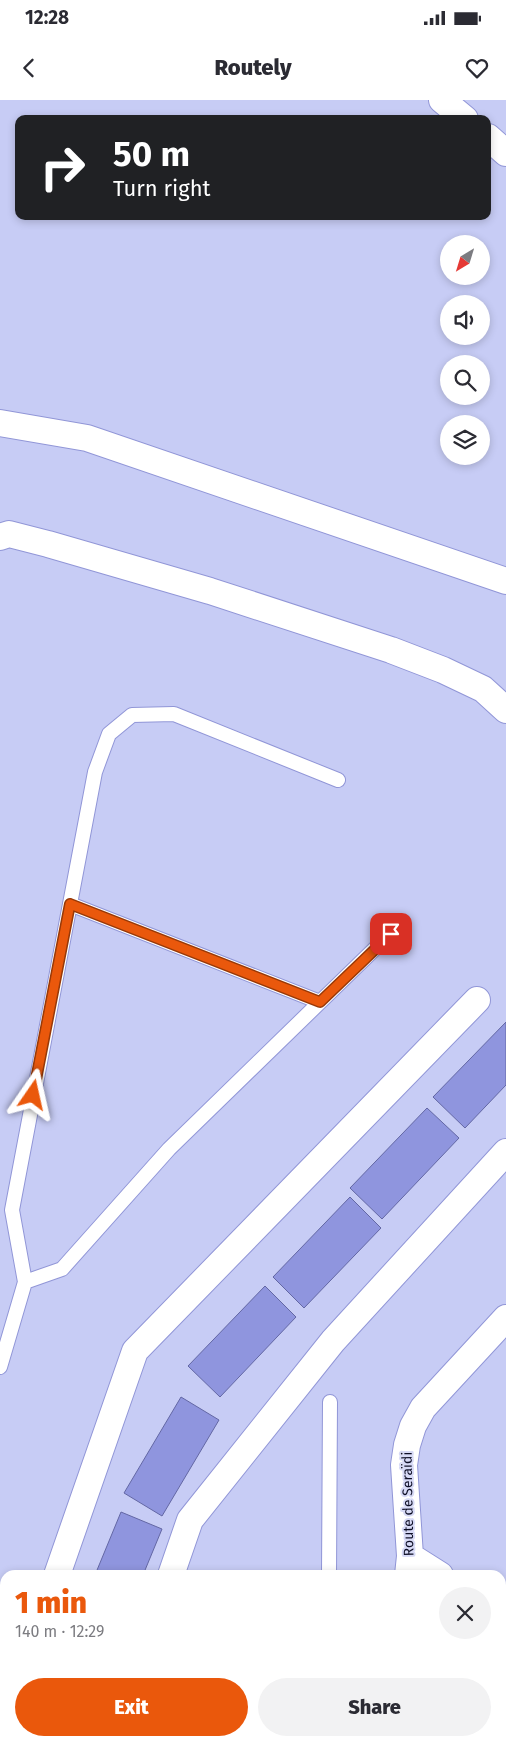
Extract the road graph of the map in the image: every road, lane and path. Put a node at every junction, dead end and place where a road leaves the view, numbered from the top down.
1 (442, 100) edge
2 (460, 115) edge
3 (491, 140) edge
4 (506, 152) edge
5 (0, 423) edge
6 (0, 537) edge
7 (506, 581) edge
8 (506, 710) edge
9 (338, 780) dead end
10 (70, 904) junction
11 (391, 934) dead end
12 (476, 1000) dead end
13 (320, 1002) junction
14 (506, 1152) edge
15 (25, 1282) junction
16 (506, 1318) edge
17 (0, 1367) edge
18 (330, 1402) dead end
19 (409, 1566) edge
20 (60, 1570) edge
21 (173, 1570) edge
22 (329, 1570) edge
23 (423, 1570) edge

1 - 2 street
3 - 4 street
5 - 7 street
6 - 8 street
9 - 10 lane
10 - 13 lane
10 - 15 lane
11 - 13 lane
12 - 20 street
13 - 15 lane
14 - 21 street
15 - 17 lane
16 - 19 street, Route de Seraïdi
18 - 22 lane
19 - 23 street

